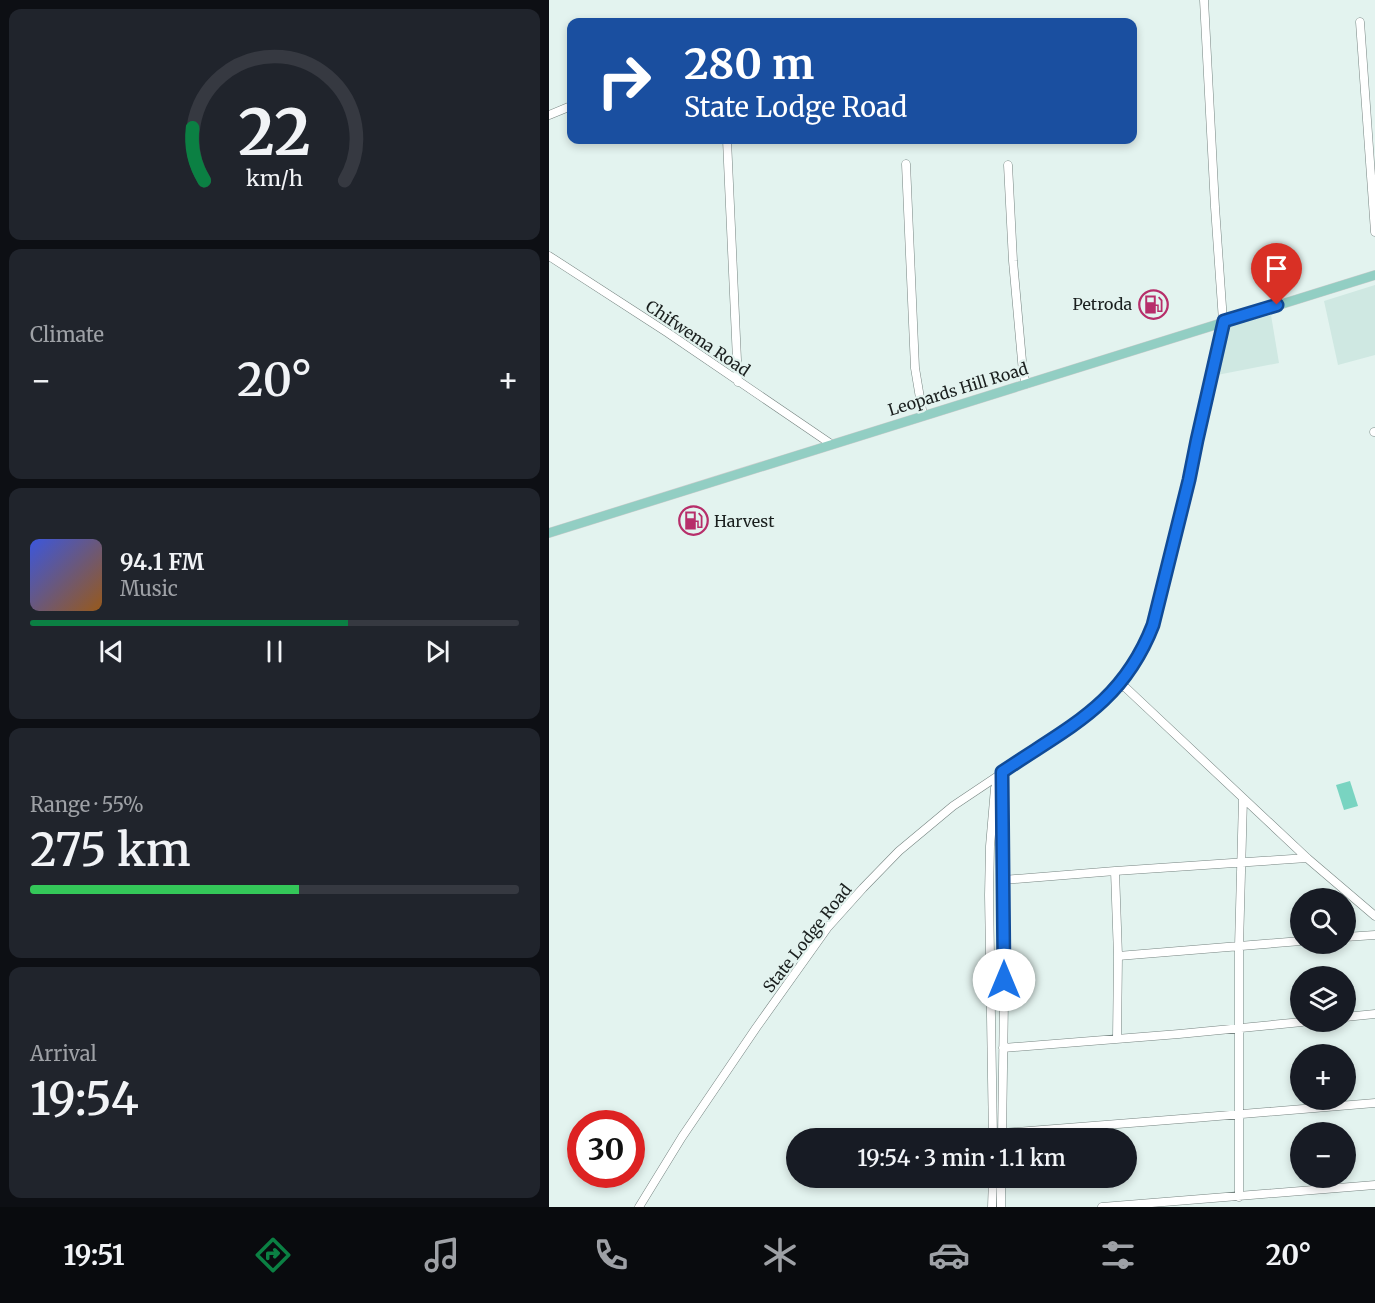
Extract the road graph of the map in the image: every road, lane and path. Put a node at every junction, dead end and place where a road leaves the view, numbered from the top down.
1 (1204, 0) edge
2 (1360, 22) dead end
3 (567, 108) edge
4 (549, 115) edge
5 (727, 144) edge
6 (906, 164) dead end
7 (1008, 165) dead end
8 (1375, 232) edge
9 (549, 256) edge
10 (1375, 275) edge
11 (1224, 321) junction
12 (738, 382) junction
13 (1026, 384) junction
14 (923, 416) junction
15 (831, 444) junction
16 (549, 533) edge
17 (1119, 685) junction
18 (1002, 772) junction
19 (1243, 799) junction
20 (1307, 858) junction
21 (1240, 863) junction
22 (1115, 871) junction
23 (1003, 880) junction
24 (1375, 916) edge
25 (1375, 934) edge
26 (1356, 936) edge
27 (1290, 942) edge
28 (1239, 946) junction
29 (1118, 956) junction
30 (1375, 1014) edge
31 (1356, 1016) edge
32 (1290, 1023) edge
33 (1239, 1029) junction
34 (1117, 1039) junction
35 (1003, 1048) junction
36 (1375, 1103) edge
37 (1239, 1116) junction
38 (993, 1128) edge
39 (1002, 1128) edge
40 (1082, 1128) edge
41 (1375, 1185) edge
42 (992, 1188) edge
43 (1001, 1188) edge
44 (1239, 1197) junction
45 (639, 1207) edge
46 (991, 1207) edge
47 (1001, 1207) edge
48 (1102, 1207) edge

1 - 11 street, State Lodge Road
2 - 8 street
3 - 4 street
5 - 12 street
6 - 14 street
7 - 13 street
9 - 12 street, Chifwema Road
10 - 11 main road, Leopards Hill Road
11 - 13 main road, Leopards Hill Road
11 - 17 street, State Lodge Road
12 - 15 street, Chifwema Road
13 - 14 main road, Leopards Hill Road
14 - 15 main road, Leopards Hill Road
15 - 16 main road, Leopards Hill Road
17 - 18 street, State Lodge Road
17 - 19 street
18 - 23 street
18 - 38 street
18 - 45 street, State Lodge Road
19 - 20 street
19 - 21 street
20 - 21 street
20 - 24 street
21 - 22 street
21 - 28 street
22 - 23 street
22 - 29 street
23 - 35 street
25 - 26 street
27 - 28 street
28 - 29 street
28 - 33 street
29 - 34 street
30 - 31 street
32 - 33 street
33 - 34 street
33 - 37 street
34 - 35 street
35 - 39 street
36 - 37 street
37 - 40 street
37 - 44 street
41 - 44 street
42 - 46 street
43 - 47 street
44 - 48 street

